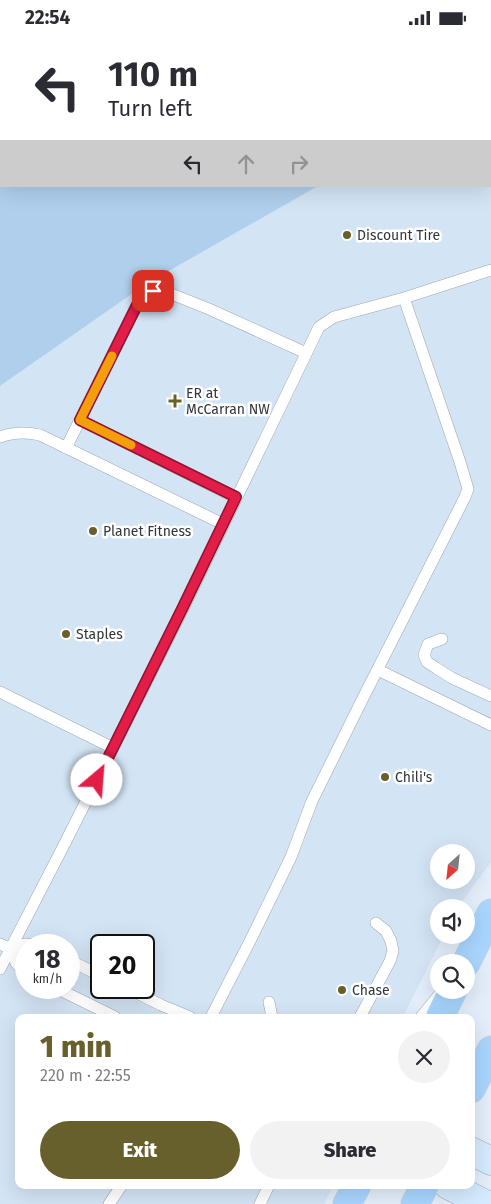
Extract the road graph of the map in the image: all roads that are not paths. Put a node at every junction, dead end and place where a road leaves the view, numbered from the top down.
1 (491, 270) edge
2 (404, 298) junction
3 (306, 353) junction
4 (80, 420) junction
5 (0, 437) edge
6 (66, 448) junction
7 (236, 497) junction
8 (223, 524) junction
9 (442, 639) dead end
10 (378, 670) junction
11 (0, 692) edge
12 (491, 696) edge
13 (491, 725) edge
14 (113, 748) junction
15 (491, 913) edge
16 (376, 923) dead end
17 (0, 944) edge
18 (15, 948) edge
19 (11, 949) junction
20 (470, 954) edge
21 (15, 960) edge
22 (0, 969) edge
23 (78, 999) edge
24 (150, 999) edge
25 (436, 999) edge
26 (449, 999) edge
27 (269, 1002) dead end
28 (109, 1014) edge
29 (183, 1014) edge
30 (213, 1014) edge
31 (271, 1014) edge
32 (362, 1014) edge
33 (423, 1014) edge
34 (441, 1014) edge
35 (491, 1050) edge
36 (475, 1081) edge
37 (475, 1153) edge
38 (491, 1161) edge
39 (119, 1189) edge
40 (267, 1189) edge
41 (423, 1189) edge
42 (456, 1189) edge
43 (109, 1204) edge
44 (260, 1204) edge
45 (415, 1204) edge
46 (485, 1204) edge

1 - 2 lane
2 - 3 lane
2 - 10 lane
3 - 4 lane
3 - 7 lane
4 - 6 lane
4 - 7 lane
5 - 6 lane
6 - 8 lane
7 - 8 lane
8 - 14 lane
9 - 12 lane
10 - 13 lane
10 - 30 lane
11 - 14 lane
14 - 19 lane
15 - 20 main road
16 - 32 lane
17 - 19 lane
18 - 19 lane
19 - 21 lane
19 - 22 lane
23 - 28 lane
24 - 29 lane
25 - 33 lane
26 - 34 main road
27 - 31 lane
35 - 36 main road
37 - 38 main road
39 - 43 lane
40 - 44 lane
41 - 45 main road
42 - 46 main road

